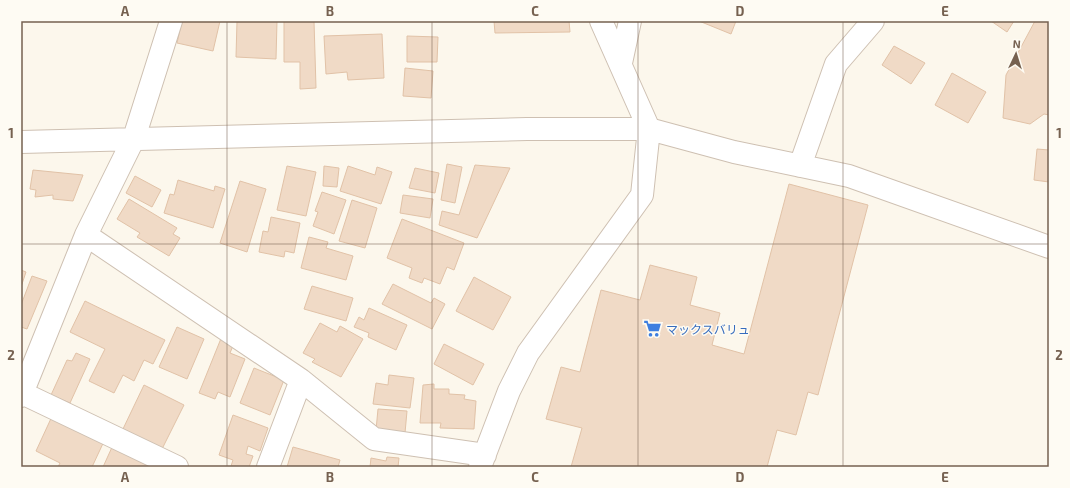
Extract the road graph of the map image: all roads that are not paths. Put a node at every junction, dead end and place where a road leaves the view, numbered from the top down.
1 (171, 21) edge
2 (600, 21) edge
3 (630, 21) edge
4 (873, 21) edge
5 (621, 63) junction
6 (649, 129) junction
7 (134, 138) junction
8 (21, 142) edge
9 (800, 166) junction
10 (86, 235) junction
11 (1049, 247) edge
12 (301, 380) junction
13 (22, 395) edge
14 (483, 461) edge
15 (177, 467) edge
16 (268, 467) edge

1 - 7 street
2 - 5 street
3 - 5 street
4 - 9 street
5 - 6 street
6 - 7 street
6 - 9 street
6 - 14 street
7 - 8 street
7 - 10 street
9 - 11 street
10 - 12 street
10 - 13 street
12 - 14 street
12 - 16 street
13 - 15 street

